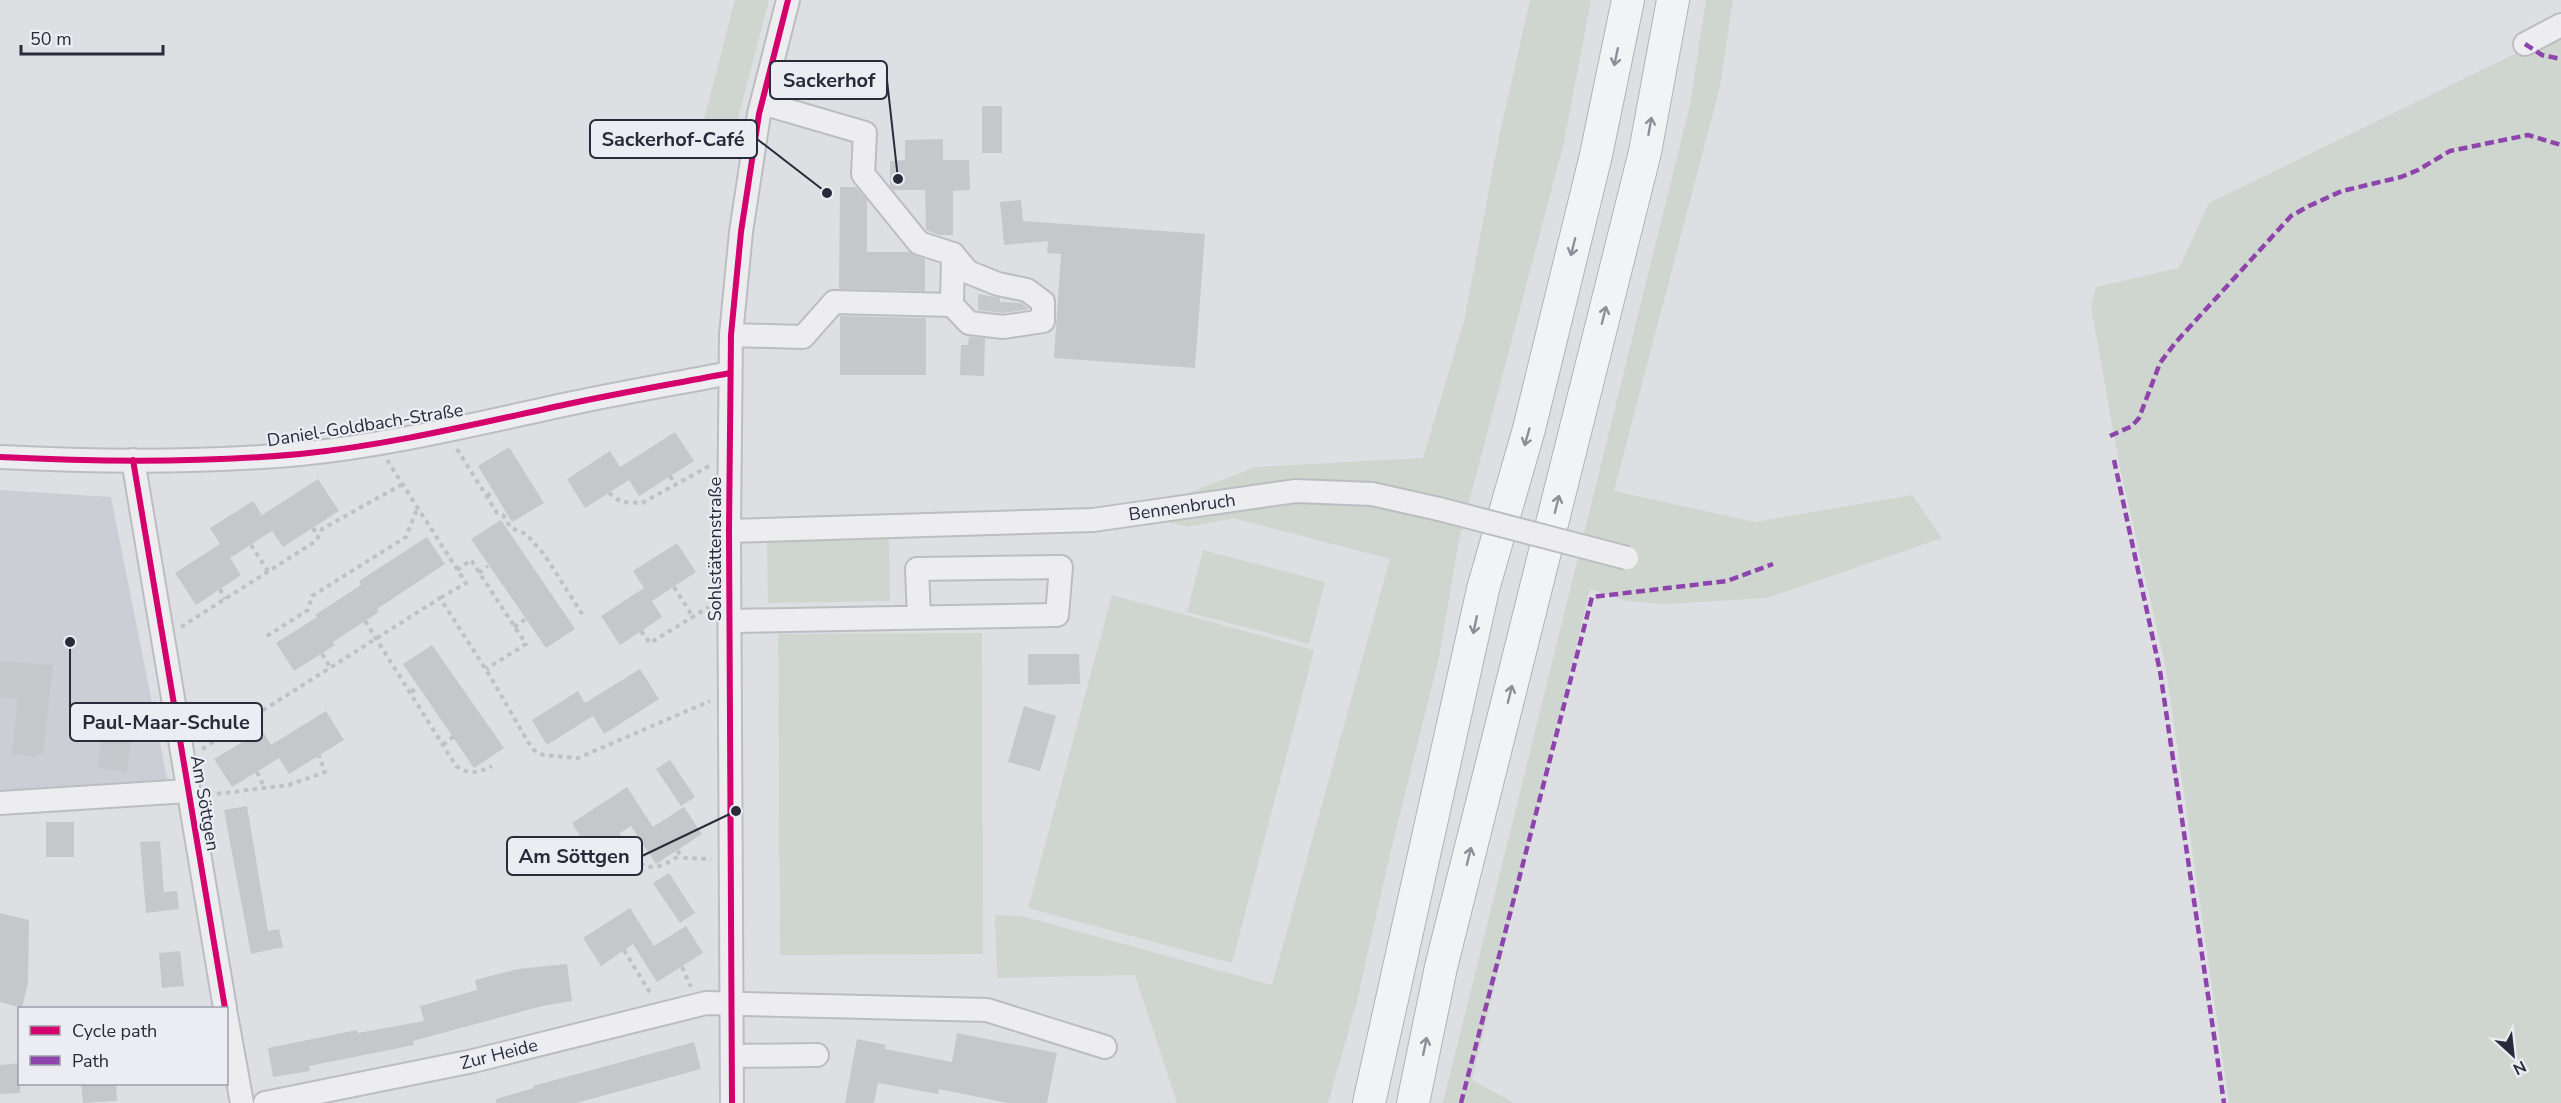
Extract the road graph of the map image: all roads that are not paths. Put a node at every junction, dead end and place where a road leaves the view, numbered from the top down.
1 (788, 0) edge
2 (1628, 0) edge
3 (1673, 0) edge
4 (2561, 25) edge
5 (2525, 44) dead end
6 (762, 103) junction
7 (953, 254) junction
8 (952, 305) junction
9 (731, 335) junction
10 (730, 374) junction
11 (0, 456) edge
12 (134, 460) junction
13 (729, 531) junction
14 (1627, 558) dead end
15 (919, 617) junction
16 (730, 621) junction
17 (189, 794) junction
18 (0, 803) edge
19 (731, 1003) junction
20 (225, 1007) edge
21 (228, 1026) edge
22 (1105, 1047) dead end
23 (817, 1055) dead end
24 (732, 1056) junction
25 (242, 1103) edge
26 (265, 1103) edge
27 (732, 1103) edge
28 (1369, 1103) edge
29 (1413, 1103) edge

1 - 6 street, Sohlstättenstraße
2 -> 28 highway
29 -> 3 highway
4 - 5 street
6 - 7 street
6 - 9 street, Sohlstättenstraße
7 - 8 street
7 - 8 street
8 - 9 street
9 - 10 street, Sohlstättenstraße
10 - 12 street, Daniel-Goldbach-Straße
10 - 13 street, Sohlstättenstraße
11 - 12 street, Daniel-Goldbach-Straße
12 - 17 street, Am Söttgen
13 - 14 street, Bennenbruch, bridge
13 - 16 street, Sohlstättenstraße
15 - 15 street
15 - 16 street
16 - 19 street, Sohlstättenstraße
17 - 18 street, Am Söttgen
17 - 20 street, Am Söttgen
19 - 22 street, Zur Heide
19 - 24 street, Sohlstättenstraße
19 - 26 street, Zur Heide
21 - 25 street
23 - 24 street
24 - 27 street, Sohlstättenstraße

